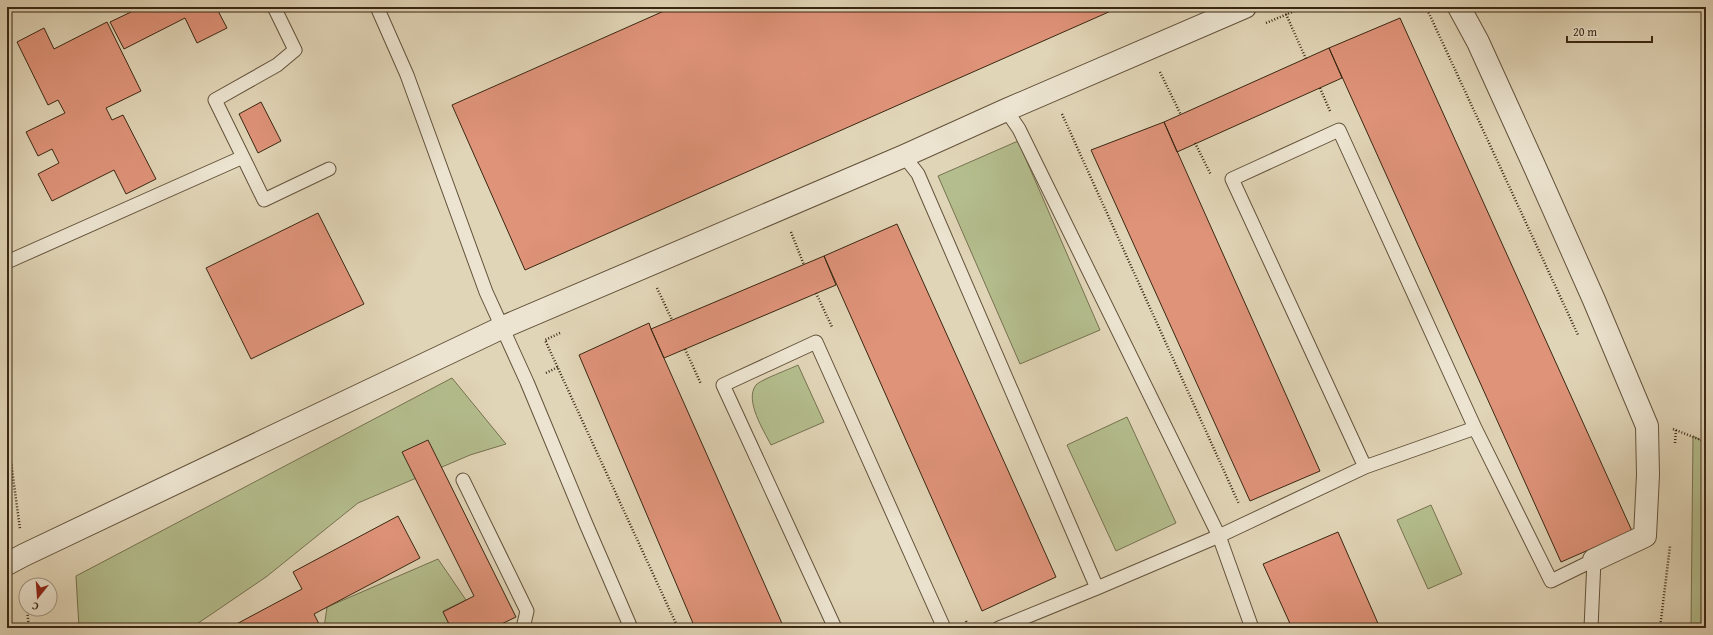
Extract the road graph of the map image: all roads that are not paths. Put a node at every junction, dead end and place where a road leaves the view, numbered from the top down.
1 (274, 7) edge
2 (377, 7) edge
3 (1245, 7) edge
4 (1459, 7) edge
5 (1006, 110) junction
6 (904, 156) junction
7 (243, 157) junction
8 (329, 169) dead end
9 (7, 262) edge
10 (502, 328) junction
11 (1475, 428) junction
12 (1365, 467) junction
13 (463, 480) dead end
14 (1219, 536) junction
15 (15, 560) edge
16 (1594, 560) junction
17 (1096, 588) junction
18 (523, 628) edge
19 (631, 628) edge
20 (835, 628) edge
21 (944, 628) edge
22 (999, 628) edge
23 (1252, 628) edge
24 (1591, 628) edge

1 - 7 lane
2 - 10 lane
3 - 5 street
4 - 16 street
5 - 6 street
5 - 14 lane
6 - 10 street
6 - 17 lane
7 - 8 lane
7 - 9 lane
10 - 15 street
10 - 19 lane
11 - 12 lane
11 - 12 lane
11 - 16 lane
12 - 14 lane
13 - 18 lane
14 - 17 lane
14 - 23 lane
16 - 24 lane
17 - 22 lane
20 - 21 lane

